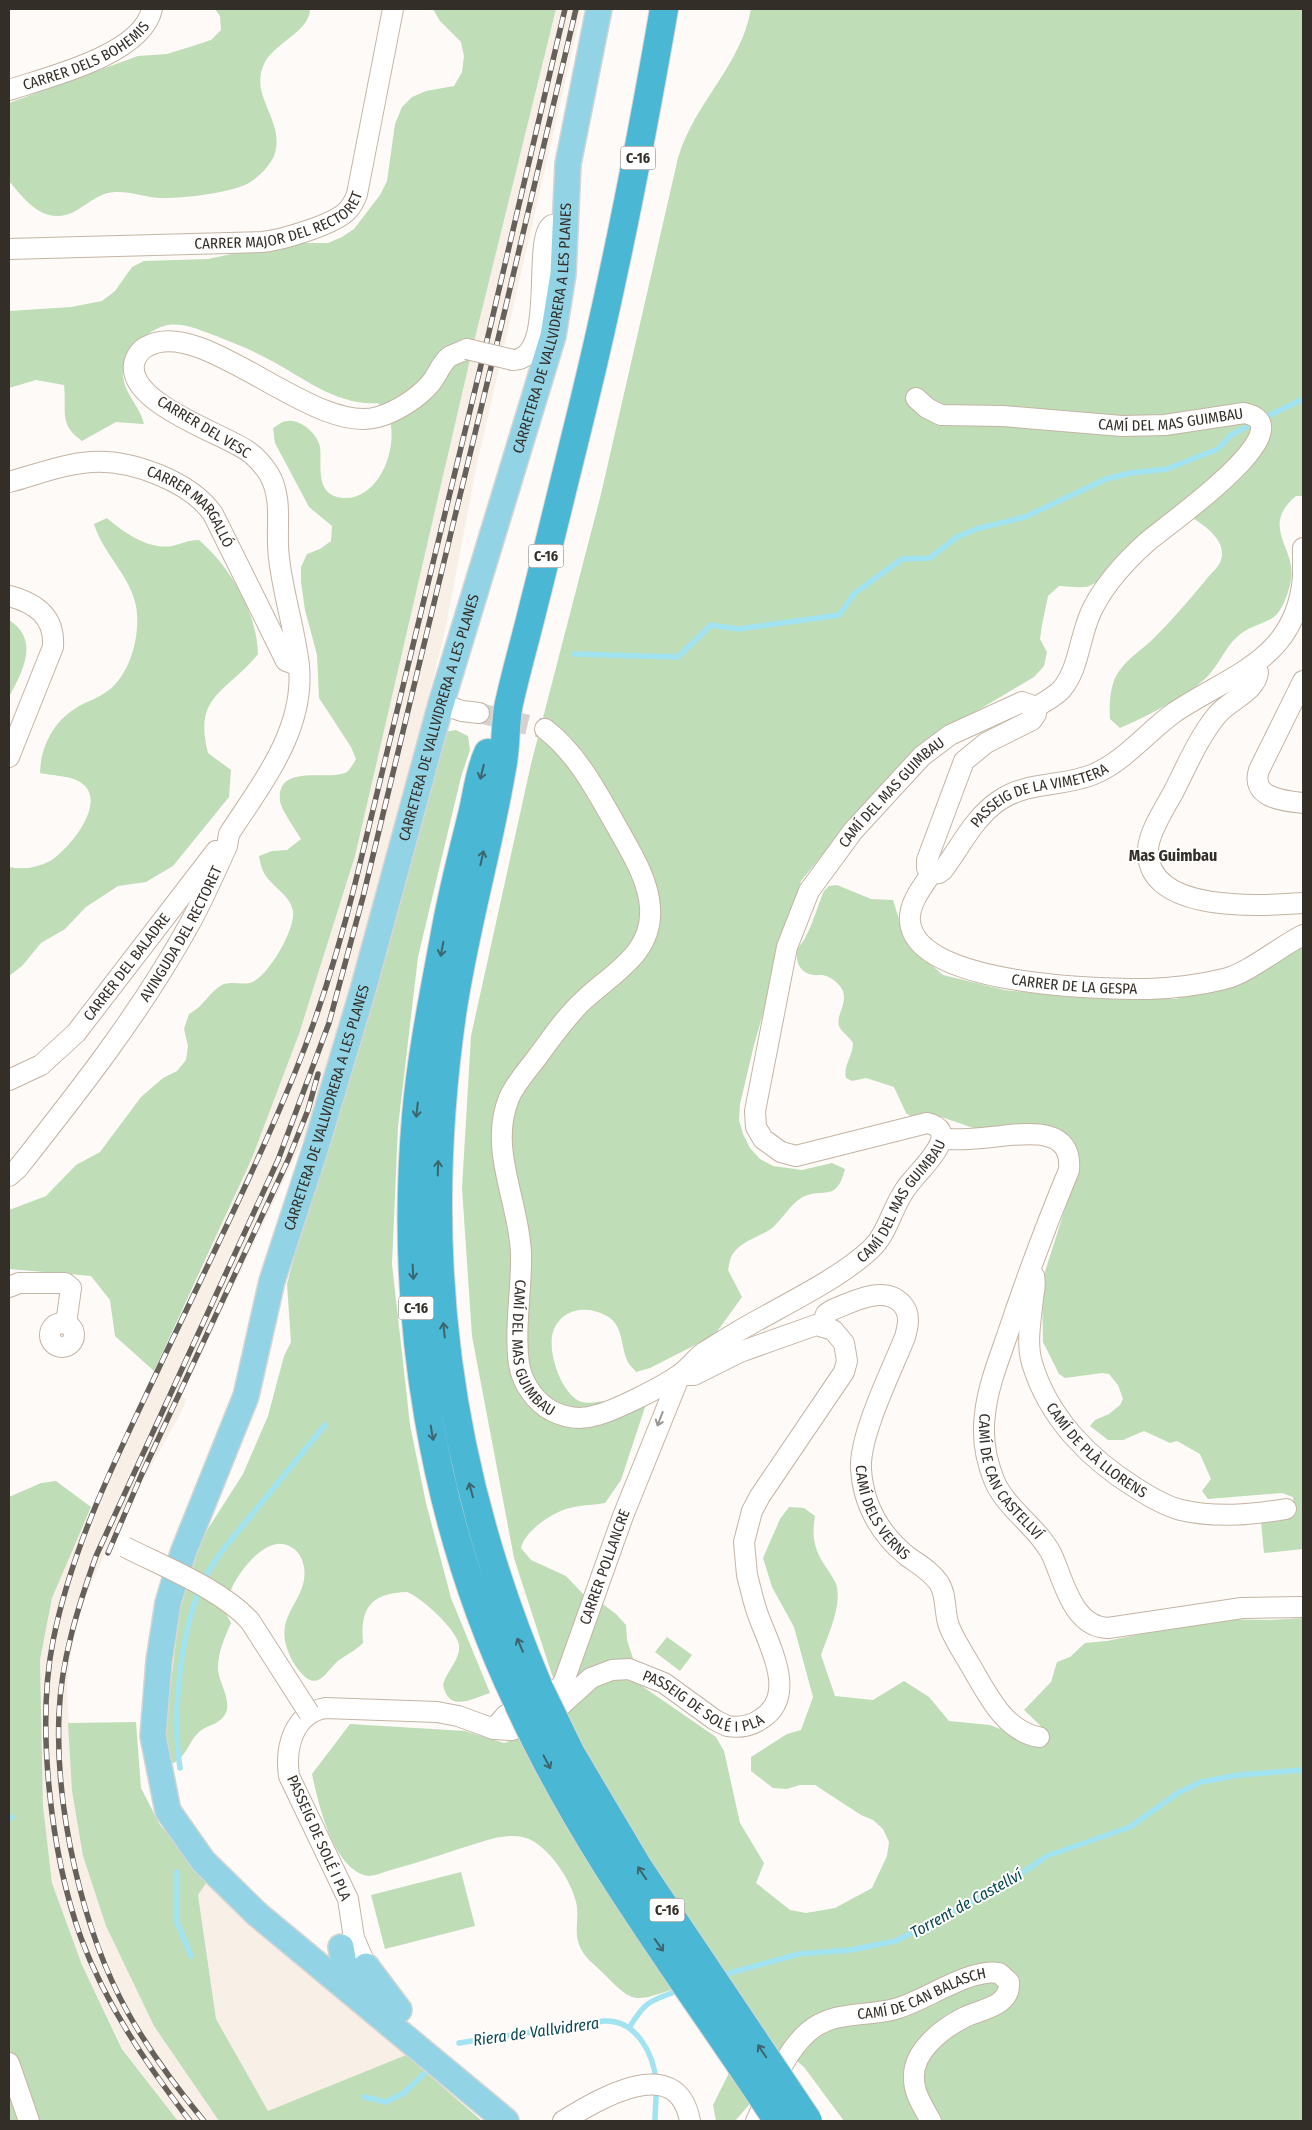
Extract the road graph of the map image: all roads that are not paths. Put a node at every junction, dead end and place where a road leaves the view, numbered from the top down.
1 (152, 9) edge
2 (393, 9) edge
3 (599, 9) edge
4 (664, 9) edge
5 (9, 90) edge
6 (563, 225) junction
7 (9, 249) edge
8 (916, 398) dead end
9 (9, 482) edge
10 (1303, 548) edge
11 (1303, 576) edge
12 (9, 596) edge
13 (299, 666) junction
14 (1254, 666) junction
15 (1303, 681) edge
16 (441, 704) junction
17 (1036, 707) junction
18 (479, 713) tunnel mouth
19 (545, 729) tunnel mouth
20 (9, 757) edge
21 (1303, 803) edge
22 (229, 834) junction
23 (931, 874) junction
24 (1303, 903) edge
25 (1303, 936) edge
26 (9, 1080) edge
27 (942, 1139) junction
28 (9, 1176) edge
29 (1031, 1265) junction
30 (9, 1287) edge
31 (66, 1324) dead end
32 (822, 1325) junction
33 (680, 1375) junction
34 (1286, 1509) dead end
35 (125, 1547) dead end
36 (1303, 1607) edge
37 (529, 1696) junction
38 (308, 1713) junction
39 (494, 1729) junction
40 (1039, 1737) dead end
41 (162, 1783) junction
42 (289, 1941) junction
43 (348, 1953) junction
44 (418, 2046) junction
45 (9, 2063) edge
46 (15, 2094) edge
47 (29, 2121) edge
48 (506, 2121) edge
49 (515, 2121) edge
50 (563, 2121) edge
51 (690, 2121) edge
52 (756, 2121) edge
53 (778, 2121) edge
54 (808, 2121) edge
55 (930, 2121) edge

1 - 5 street, CARRER DELS BOHEMIS
2 - 7 street, CARRER MAJOR DEL RECTORET
3 - 6 main road, CARRETERA DE VALLVIDRERA A LES PLANES
4 - 37 highway, C-16
6 - 13 street, CARRER DEL VESC, bridge
6 - 16 main road, CARRETERA DE VALLVIDRERA A LES PLANES
8 - 17 street, CAMÍ DEL MAS GUIMBAU
9 - 13 street, CARRER MARGALLÓ
10 - 11 street, PASSEIG DE LA VIMETERA
11 - 14 street, PASSEIG DE LA VIMETERA
12 - 20 street
13 - 22 street, AVINGUDA DEL RECTORET
14 - 23 street, PASSEIG DE LA VIMETERA
14 - 24 street
15 - 21 street
16 - 18 street
16 - 41 main road, CARRETERA DE VALLVIDRERA A LES PLANES
17 - 23 street
17 - 27 street, CAMÍ DEL MAS GUIMBAU
19 - 33 street, CAMÍ DEL MAS GUIMBAU
22 - 26 street, CARRER DEL BALADRE
22 - 28 street, AVINGUDA DEL RECTORET
23 - 25 street, CARRER DE LA GESPA
27 - 29 street, CAMÍ DE CAN CASTELLVÍ
27 - 33 street, CAMÍ DEL MAS GUIMBAU
29 - 34 street, CAMÍ DE PLÀ LLORENS
29 - 36 street, CAMÍ DE CAN CASTELLVÍ
30 - 31 street
32 - 33 street
32 - 39 street, PASSEIG DE SOLÉ I PLA
32 - 40 street, CAMÍ DELS VERNS
33 -> 39 street, CARRER POLLANCRE
35 - 38 street, bridge
37 -> 53 highway, C-16, bridge
54 -> 37 highway, C-16, bridge
38 - 39 street, PASSEIG DE SOLÉ I PLA
38 - 43 street, PASSEIG DE SOLÉ I PLA
41 - 42 main road, CARRETERA DE VALLVIDRERA A LES PLANES
41 - 43 main road
42 - 43 main road
42 - 44 main road
43 - 44 main road
43 - 49 main road
44 - 48 main road
45 - 46 street
46 - 47 street
50 - 51 street
52 - 55 street, CAMÍ DE CAN BALASCH

